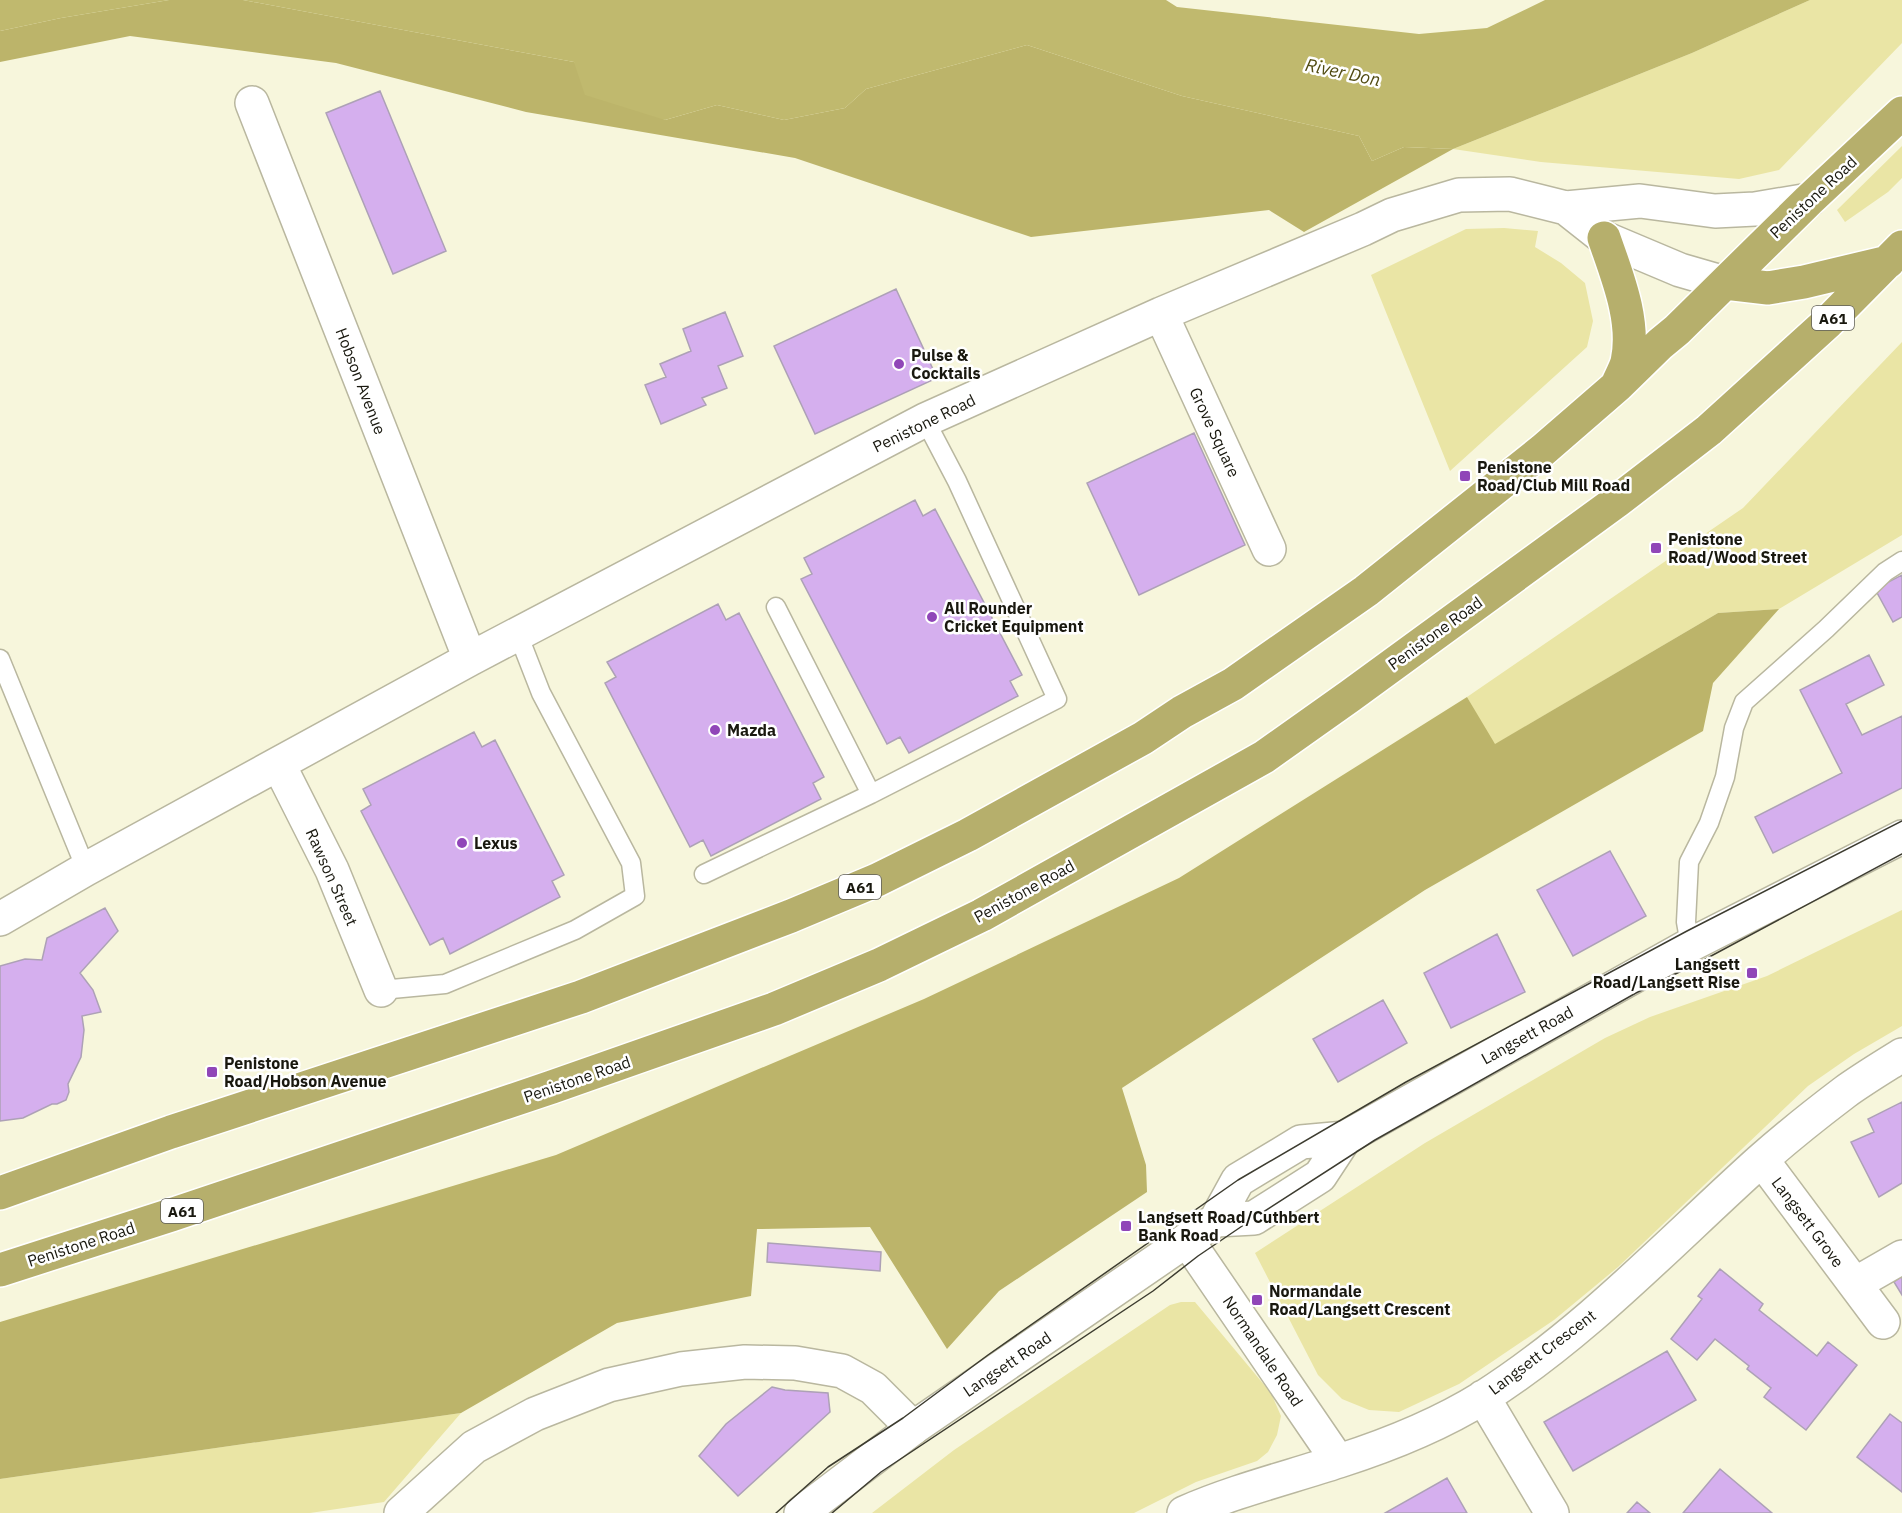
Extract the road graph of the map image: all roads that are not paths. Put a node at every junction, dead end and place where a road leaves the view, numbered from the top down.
1 (1902, 93) edge
2 (252, 103) dead end
3 (1893, 122) edge
4 (1809, 200) junction
5 (1566, 208) junction
6 (1604, 238) junction
7 (1895, 254) edge
8 (1725, 283) junction
9 (1161, 314) junction
10 (1617, 385) junction
11 (924, 420) junction
12 (1269, 549) dead end
13 (1902, 561) edge
14 (776, 607) dead end
15 (518, 634) junction
16 (0, 659) edge
17 (470, 659) junction
18 (279, 765) junction
19 (871, 794) junction
20 (1902, 837) edge
21 (86, 869) junction
22 (704, 874) dead end
23 (0, 919) edge
24 (1690, 945) junction
25 (381, 990) joint
26 (1902, 1055) edge
27 (1762, 1160) junction
28 (0, 1193) edge
29 (1187, 1240) junction
30 (1902, 1257) edge
31 (0, 1270) edge
32 (1855, 1284) junction
33 (1883, 1322) dead end
34 (1483, 1397) junction
35 (913, 1428) junction
36 (1338, 1461) junction
37 (401, 1513) edge
38 (801, 1513) edge
39 (1184, 1513) edge
40 (1552, 1513) edge

1 - 3 highway, A61
2 - 17 street, Hobson Avenue
3 - 4 highway, Penistone Road / A61
4 - 5 street
4 - 8 highway, Penistone Road / A61
5 - 6 street, Penistone Road
5 - 9 street, Penistone Road
6 - 8 street, Penistone Road
6 - 10 highway
7 - 8 highway
7 - 31 highway, Penistone Road / A61
8 - 10 highway, Penistone Road / A61
9 - 11 street, Penistone Road
9 - 12 street, Grove Square
10 - 28 highway, Penistone Road / A61
11 - 15 street, Penistone Road
11 - 19 lane
13 - 24 lane
14 - 19 lane
15 - 17 street, Penistone Road
15 - 25 lane
16 - 21 lane
17 - 18 street, Penistone Road
18 - 21 street, Penistone Road
18 - 25 street, Rawson Street
19 - 22 lane
20 - 24 street, Langsett Road
21 - 23 street, Penistone Road
24 - 29 street, Langsett Road
26 - 27 street, Langsett Crescent
27 - 32 street, Langsett Grove
27 - 34 street, Langsett Crescent
29 - 35 street, Langsett Road
29 - 36 street, Normandale Road
30 - 32 street, Langsett Grove
32 - 33 street, Langsett Grove
34 - 36 street, Langsett Crescent
34 - 40 street
35 - 37 street
35 - 38 street, Langsett Road
36 - 39 street, Langsett Crescent

